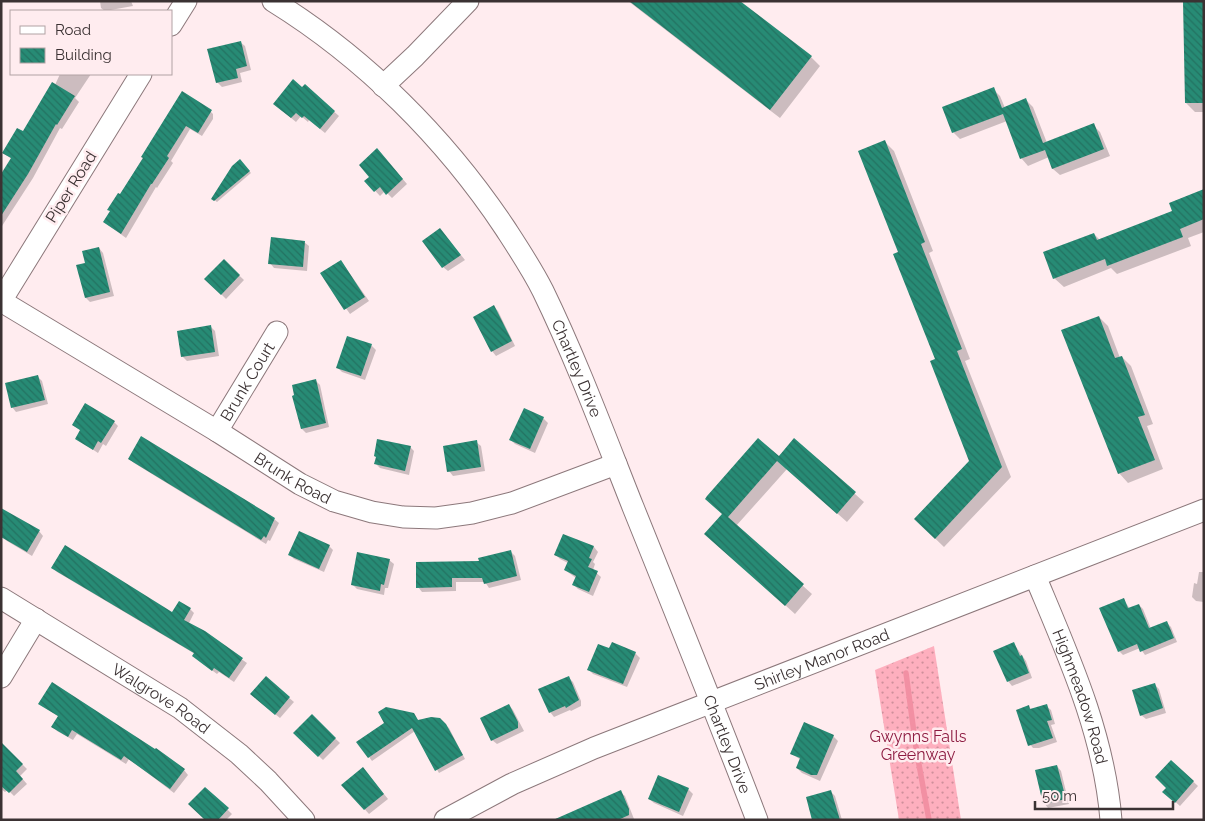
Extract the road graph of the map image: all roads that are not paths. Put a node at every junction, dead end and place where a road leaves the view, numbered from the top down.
1 (186, 1) edge
2 (273, 1) edge
3 (468, 1) edge
4 (172, 23) edge
5 (141, 75) edge
6 (383, 86) junction
7 (1, 301) edge
8 (277, 332) dead end
9 (218, 431) junction
10 (616, 464) junction
11 (1204, 510) edge
12 (1035, 576) junction
13 (1, 598) edge
14 (36, 619) junction
15 (1, 677) edge
16 (712, 702) junction
17 (304, 820) edge
18 (445, 820) edge
19 (757, 820) edge
20 (1111, 820) edge

1 - 4 street
2 - 6 street, Chartley Drive
3 - 6 street
5 - 7 street, Piper Road
6 - 10 street, Chartley Drive
7 - 9 street, Brunk Road
8 - 9 street, Brunk Court
9 - 10 street, Brunk Road
10 - 16 street, Chartley Drive
11 - 12 street, Shirley Manor Road
12 - 16 street, Shirley Manor Road
12 - 20 street, Highmeadow Road
13 - 14 street, Walgrove Road
14 - 15 street
14 - 17 street, Walgrove Road
16 - 18 street, Shirley Manor Road
16 - 19 street, Chartley Drive

